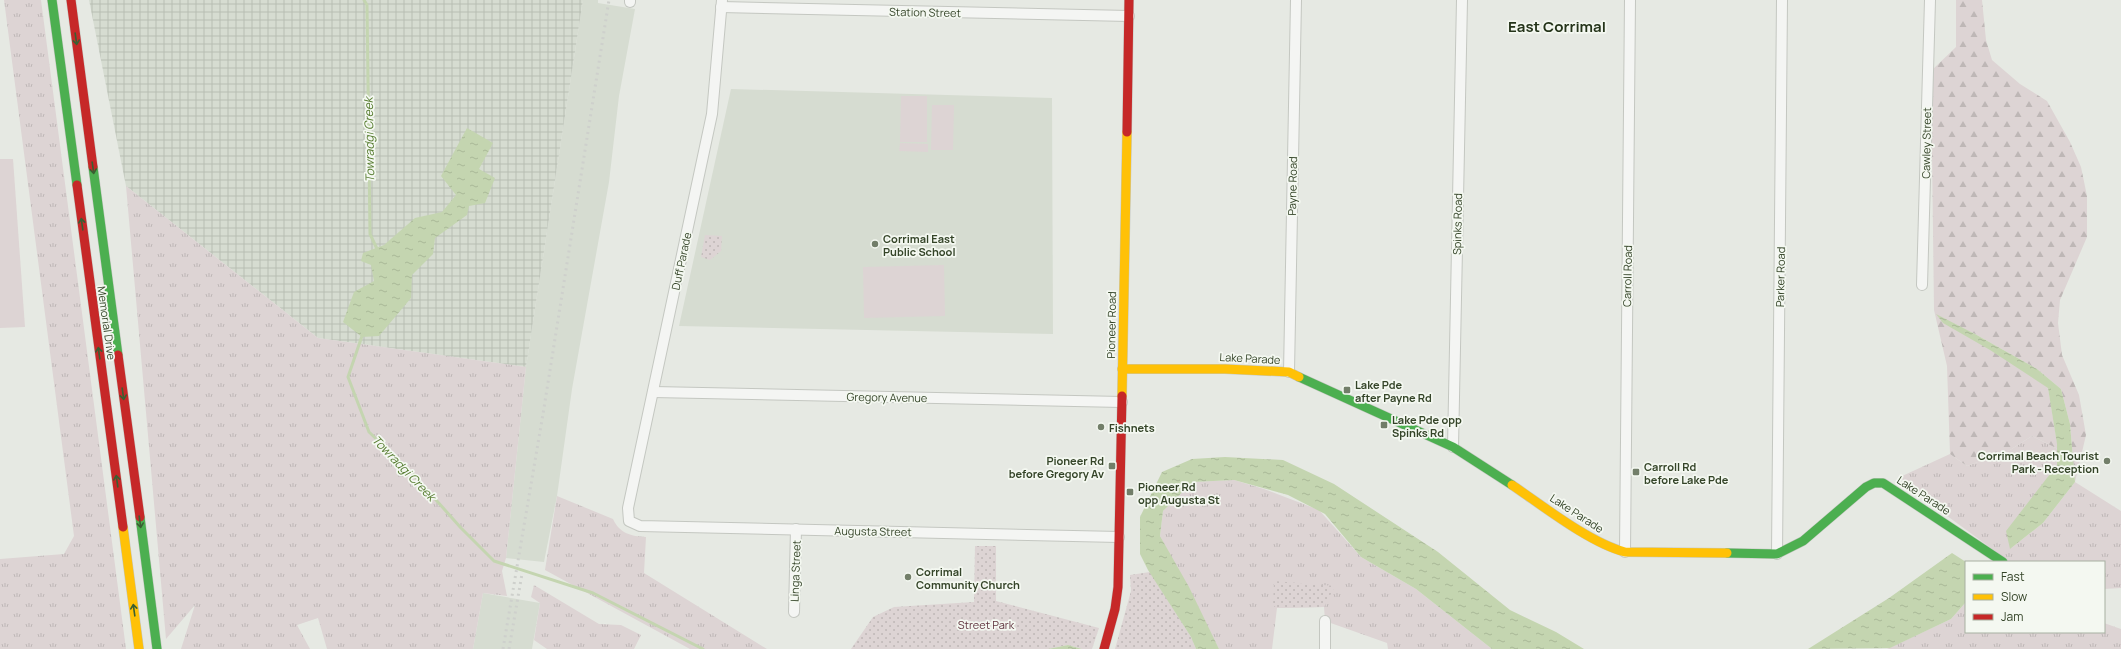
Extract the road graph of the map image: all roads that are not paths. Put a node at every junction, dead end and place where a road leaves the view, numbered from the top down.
1 (52, 0) edge
2 (70, 0) edge
3 (1129, 0) edge
4 (1296, 0) edge
5 (1462, 0) edge
6 (1630, 0) edge
7 (1782, 0) edge
8 (1930, 0) edge
9 (722, 4) edge
10 (1129, 16) junction
11 (1922, 285) dead end
12 (1122, 369) junction
13 (1289, 372) junction
14 (653, 392) junction
15 (1122, 402) junction
16 (1453, 447) junction
17 (629, 521) joint
18 (796, 529) junction
19 (1119, 537) junction
20 (1625, 552) junction
21 (1777, 554) junction
22 (2001, 561) edge
23 (794, 612) dead end
24 (1325, 621) dead end
25 (1104, 648) edge
26 (139, 649) edge
27 (157, 649) edge
28 (1325, 649) edge

26 -> 1 main road, Memorial Drive
2 -> 27 main road, Memorial Drive
3 - 10 main road, Pioneer Road
4 - 13 street, Payne Road
5 - 16 street, Spinks Road
6 - 20 street, Carroll Road
7 - 21 street, Parker Road
8 - 11 street, Cawley Street
9 - 10 street, Station Street
9 - 14 street, Duff Parade
10 - 12 main road, Pioneer Road
12 - 13 main road, Lake Parade
12 - 15 main road, Pioneer Road
13 - 16 main road, Lake Parade
14 - 15 street, Gregory Avenue
14 - 17 street, Duff Parade
15 - 19 main road, Pioneer Road
16 - 20 main road, Lake Parade
17 - 18 street, Augusta Street
18 - 19 street, Augusta Street
18 - 23 street, Linga Street
19 - 25 main road, Pioneer Road
20 - 21 main road, Lake Parade
21 - 22 main road, Lake Parade
24 - 28 street

